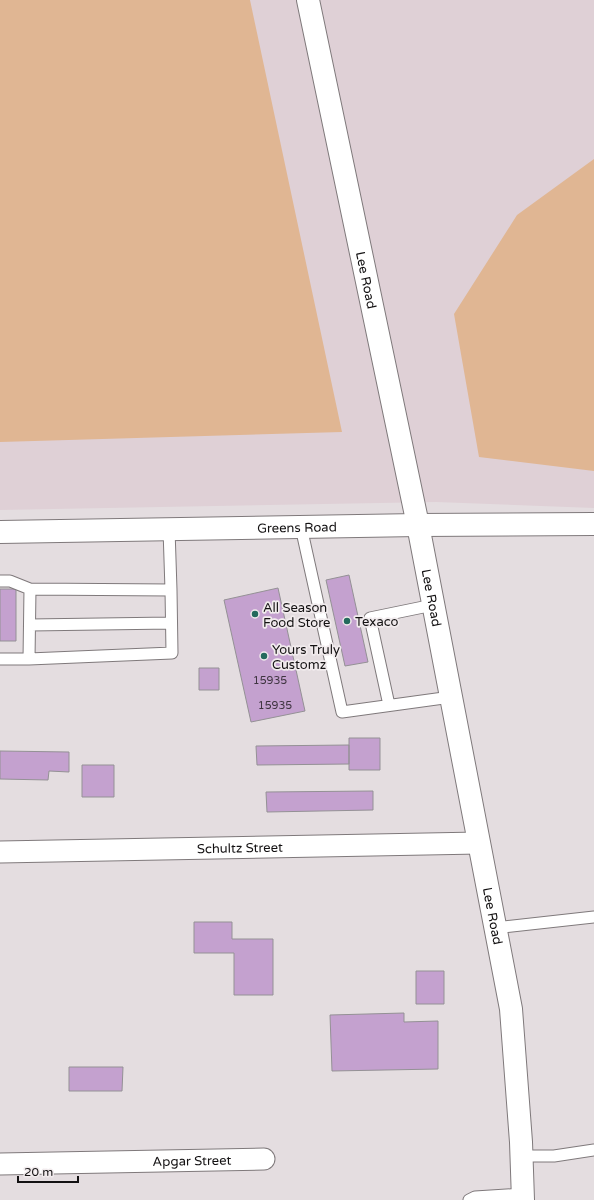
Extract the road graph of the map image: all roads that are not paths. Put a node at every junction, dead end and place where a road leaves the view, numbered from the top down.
1 (308, 0) edge
2 (594, 524) edge
3 (418, 525) junction
4 (301, 527) junction
5 (169, 529) junction
6 (0, 532) edge
7 (0, 581) edge
8 (30, 589) junction
9 (171, 590) junction
10 (433, 605) junction
11 (172, 623) junction
12 (30, 625) junction
13 (0, 659) edge
14 (29, 659) junction
15 (451, 697) junction
16 (389, 705) junction
17 (479, 843) junction
18 (0, 852) edge
19 (594, 917) edge
20 (495, 928) junction
21 (594, 1150) edge
22 (521, 1156) junction
23 (264, 1159) dead end
24 (0, 1164) edge
25 (523, 1197) edge
26 (473, 1199) edge

1 - 3 main road, Lee Road
2 - 3 main road, Greens Road
3 - 4 main road, Greens Road
3 - 10 main road, Lee Road
4 - 5 main road, Greens Road
4 - 16 lane
5 - 6 main road, Greens Road
5 - 9 lane
7 - 8 lane
8 - 9 lane
8 - 12 lane
9 - 11 lane
10 - 15 main road, Lee Road
10 - 16 lane
11 - 12 lane
11 - 14 lane
12 - 14 lane
13 - 14 lane
15 - 16 lane
15 - 17 main road, Lee Road
17 - 18 street, Schultz Street
17 - 20 main road, Lee Road
19 - 20 lane
20 - 22 main road, Lee Road
21 - 22 lane
22 - 25 main road, Lee Road
23 - 24 street, Apgar Street
25 - 26 lane

